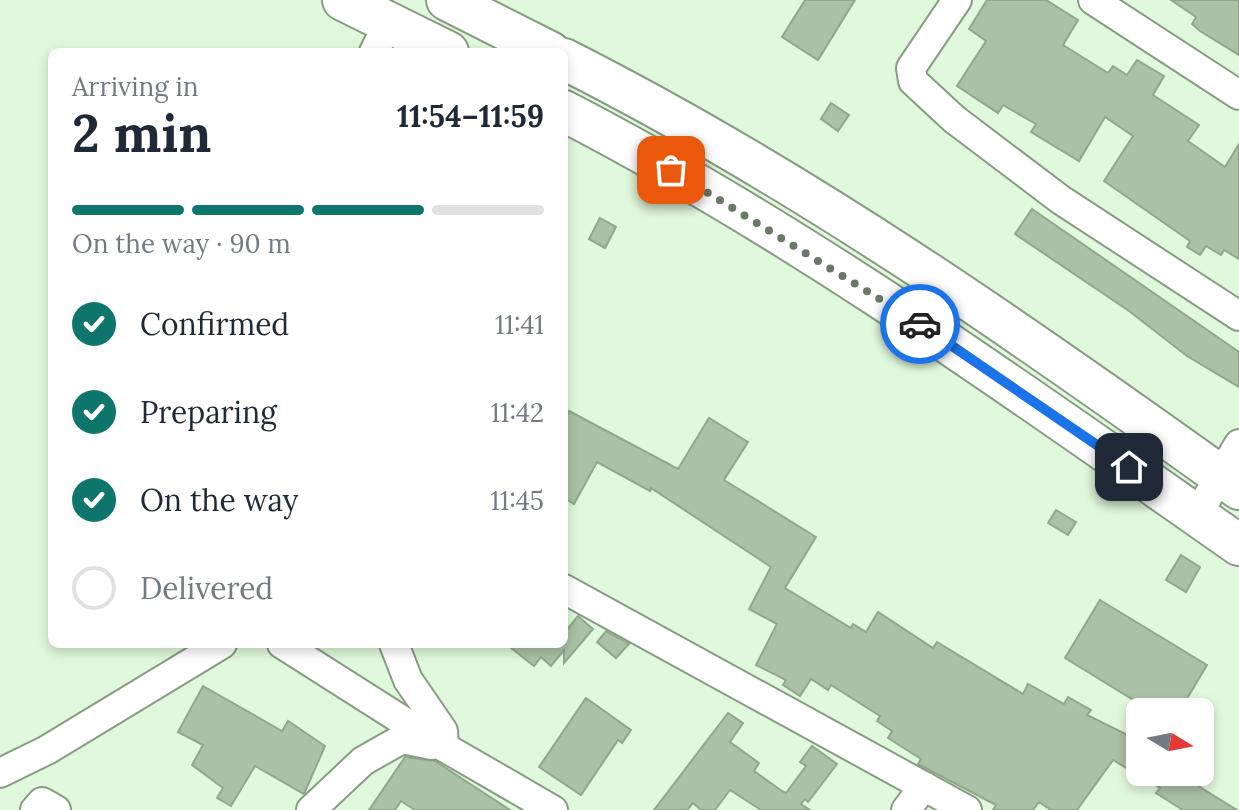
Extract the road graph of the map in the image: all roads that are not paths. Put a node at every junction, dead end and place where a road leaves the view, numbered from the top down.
1 (343, 0) edge
2 (447, 0) edge
3 (957, 0) edge
4 (1093, 0) edge
5 (381, 37) edge
6 (430, 48) edge
7 (542, 48) edge
8 (568, 61) edge
9 (1239, 95) edge
10 (568, 113) edge
11 (1239, 316) edge
12 (1232, 469) edge
13 (1197, 515) junction
14 (1239, 545) edge
15 (568, 591) edge
16 (214, 648) edge
17 (288, 648) edge
18 (396, 648) edge
19 (444, 747) junction
20 (0, 773) edge
21 (924, 786) junction
22 (526, 802) edge
23 (35, 810) edge
24 (56, 810) edge
25 (311, 810) edge
26 (553, 810) edge
27 (906, 810) edge
28 (967, 810) edge

1 - 5 highway
2 - 7 highway
3 - 11 street
4 - 9 street
5 - 6 highway
8 - 12 highway
10 - 13 highway
12 - 13 street
13 - 14 highway
15 - 21 street
16 - 20 street
17 - 19 street
18 - 19 street
19 - 22 street
19 - 25 street
21 - 27 street
21 - 28 street
22 - 26 street
23 - 24 street

